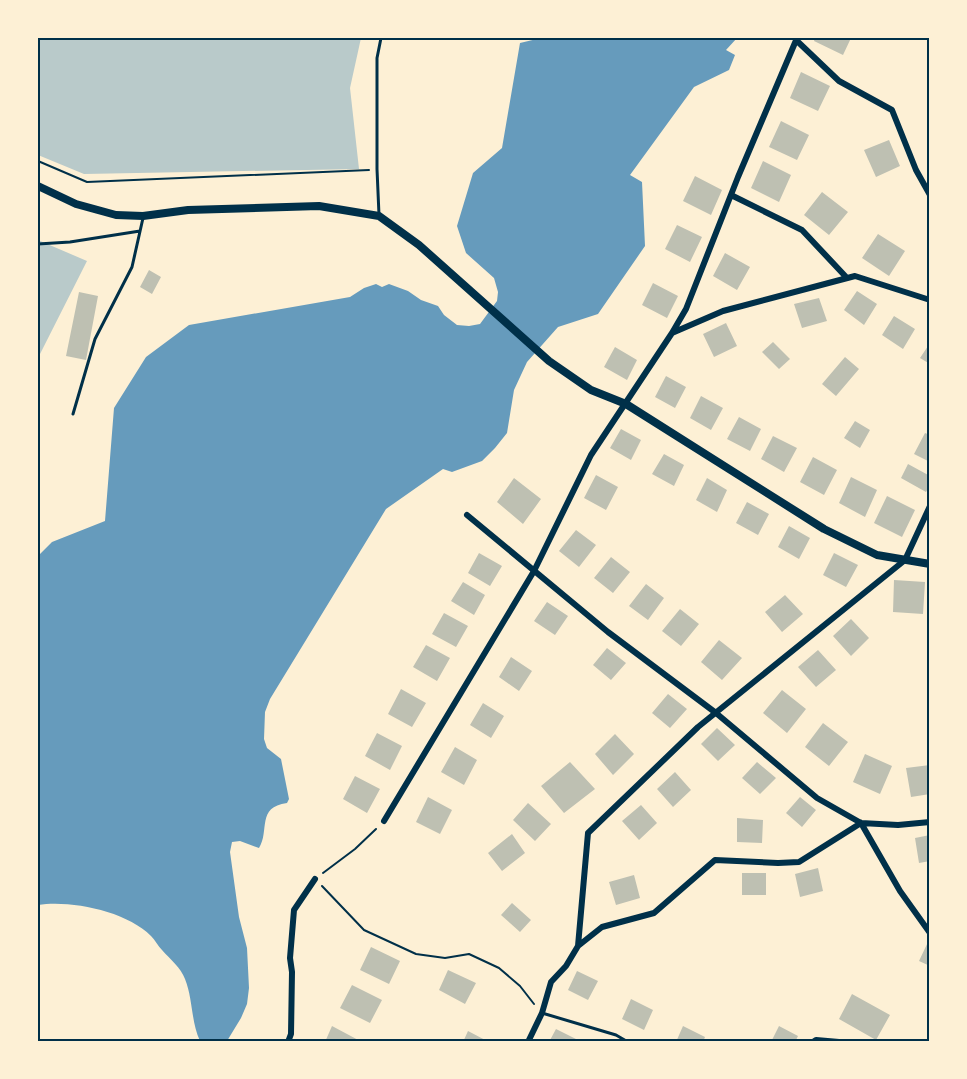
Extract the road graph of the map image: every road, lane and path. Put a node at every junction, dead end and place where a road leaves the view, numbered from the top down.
1 (381, 38) edge
2 (796, 39) edge
3 (38, 161) edge
4 (377, 169) junction
5 (38, 186) edge
6 (731, 195) junction
7 (930, 195) edge
8 (143, 216) junction
9 (379, 216) junction
10 (140, 231) junction
11 (38, 243) edge
12 (847, 278) junction
13 (930, 300) edge
14 (672, 333) junction
15 (626, 404) junction
16 (73, 414) dead end
17 (930, 506) edge
18 (467, 515) dead end
19 (905, 560) junction
20 (930, 564) edge
21 (534, 570) junction
22 (716, 713) junction
23 (384, 820) joint
24 (930, 822) edge
25 (861, 823) junction
26 (315, 879) junction
27 (930, 933) edge
28 (578, 946) junction
29 (542, 1013) junction
30 (288, 1041) edge
31 (528, 1041) edge
32 (628, 1041) edge
33 (813, 1041) edge
34 (839, 1041) edge

1 - 4 lane
2 - 6 street
2 - 7 street
3 - 4 path
4 - 9 lane
5 - 8 street
6 - 12 street
6 - 14 street
8 - 9 street
8 - 10 lane
9 - 15 street
10 - 11 lane
10 - 16 lane
12 - 13 street
12 - 14 street
14 - 15 street
15 - 19 street
15 - 21 street
17 - 19 street
18 - 21 street
19 - 20 street
19 - 22 street
21 - 22 street
21 - 23 street
22 - 25 street
22 - 28 street
23 - 26 path
24 - 25 street
25 - 27 street
25 - 28 street
26 - 29 path
26 - 30 street
28 - 29 street
29 - 31 street
29 - 32 lane
33 - 34 street

